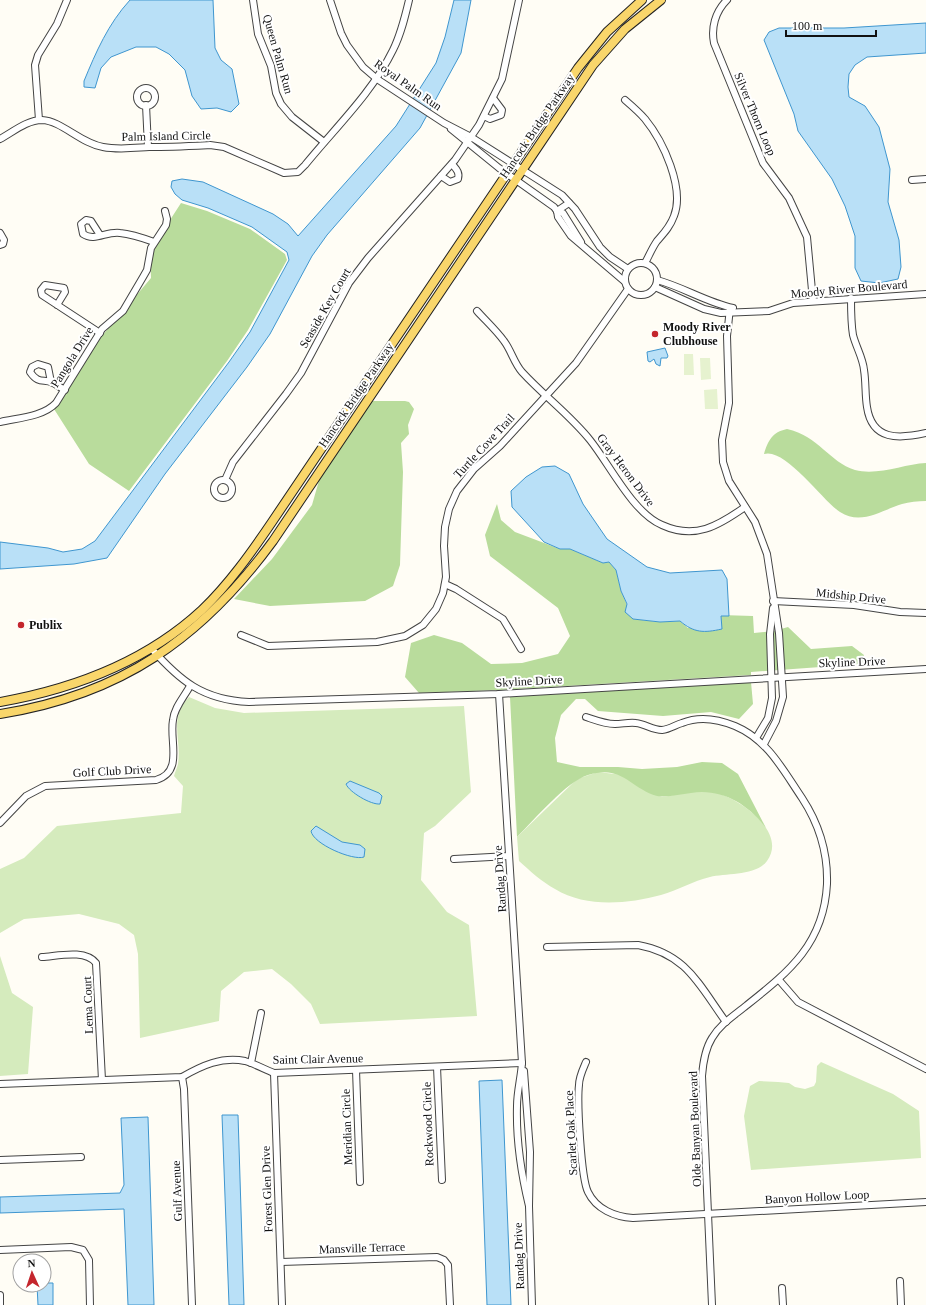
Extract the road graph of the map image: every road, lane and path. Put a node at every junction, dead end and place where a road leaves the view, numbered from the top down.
1 (67, 0) edge
2 (253, 0) edge
3 (330, 0) edge
4 (408, 0) edge
5 (519, 0) edge
6 (642, 0) edge
7 (661, 0) edge
8 (726, 0) edge
9 (377, 79) junction
10 (493, 98) junction
11 (625, 100) dead end
12 (146, 105) dead end
13 (484, 116) junction
14 (39, 120) junction
15 (444, 123) junction
16 (471, 137) junction
17 (0, 138) edge
18 (324, 142) junction
19 (467, 143) junction
20 (148, 147) junction
21 (514, 163) junction
22 (452, 164) junction
23 (523, 169) junction
24 (507, 173) junction
25 (441, 176) junction
26 (926, 179) edge
27 (516, 180) junction
28 (912, 180) dead end
29 (569, 203) junction
30 (165, 211) dead end
31 (557, 211) junction
32 (587, 227) junction
33 (0, 233) edge
34 (100, 235) dead end
35 (574, 235) junction
36 (154, 242) junction
37 (0, 245) edge
38 (645, 263) junction
39 (628, 269) junction
40 (657, 280) junction
41 (624, 281) junction
42 (655, 287) junction
43 (628, 289) junction
44 (926, 294) edge
45 (851, 298) junction
46 (813, 301) junction
47 (57, 305) dead end
48 (730, 310) junction
49 (477, 311) dead end
50 (100, 333) junction
51 (51, 382) dead end
52 (65, 390) junction
53 (546, 394) junction
54 (0, 422) edge
55 (926, 433) edge
56 (225, 480) dead end
57 (745, 507) junction
58 (445, 584) junction
59 (774, 601) junction
60 (926, 613) edge
61 (241, 635) dead end
62 (150, 648) junction
63 (521, 649) dead end
64 (158, 656) junction
65 (926, 669) edge
66 (773, 677) junction
67 (782, 677) junction
68 (190, 686) junction
69 (499, 694) junction
70 (0, 702) edge
71 (769, 712) junction
72 (0, 714) edge
73 (778, 716) junction
74 (586, 717) dead end
75 (756, 738) junction
76 (764, 744) junction
77 (0, 823) edge
78 (509, 856) junction
79 (454, 859) dead end
80 (547, 947) dead end
81 (42, 957) dead end
82 (779, 980) junction
83 (261, 1012) dead end
84 (726, 1022) junction
85 (586, 1062) dead end
86 (251, 1063) junction
87 (522, 1063) junction
88 (437, 1067) junction
89 (926, 1069) edge
90 (356, 1070) junction
91 (274, 1073) junction
92 (182, 1077) junction
93 (102, 1080) junction
94 (0, 1084) edge
95 (81, 1157) dead end
96 (0, 1160) edge
97 (442, 1180) dead end
98 (360, 1182) dead end
99 (926, 1202) edge
100 (528, 1206) junction
101 (709, 1214) junction
102 (0, 1250) edge
103 (281, 1262) junction
104 (900, 1281) dead end
105 (782, 1288) dead end
106 (0, 1295) edge
107 (0, 1305) edge
108 (90, 1305) edge
109 (192, 1305) edge
110 (282, 1305) edge
111 (450, 1305) edge
112 (532, 1305) edge
113 (712, 1305) edge
114 (783, 1305) edge
115 (901, 1305) edge

1 - 14 street
2 - 18 street, Queen Palm Run
3 - 9 street, Royal Palm Run
4 - 9 street, Palm Island Circle
5 - 10 street, Seaside Key Court
6 - 21 main road, Hancock Bridge Parkway
7 - 23 main road, Hancock Bridge Parkway
8 - 46 street, Silver Thorn Loop
9 - 15 street, Royal Palm Run
9 - 18 street, Palm Island Circle
10 - 13 street, Seaside Key Court
10 - 13 street
11 - 38 street
12 - 20 street
13 - 16 street, Seaside Key Court
14 - 17 street
14 - 20 street, Palm Island Circle
15 - 16 street, Royal Palm Run
15 - 19 street, Royal Palm Run
16 - 19 street, Seaside Key Court
16 - 21 street, Royal Palm Run
18 - 20 street, Palm Island Circle
19 - 22 street, Seaside Key Court
19 - 24 street, Royal Palm Run
21 - 23 street, Royal Palm Run
21 - 24 main road, Hancock Bridge Parkway
22 - 25 street, Seaside Key Court
22 - 25 street
23 - 27 main road, Hancock Bridge Parkway
23 - 29 street
24 - 27 street, Royal Palm Run
24 - 62 main road, Hancock Bridge Parkway
25 - 56 street, Seaside Key Court
26 - 28 street
27 - 31 street
27 - 64 main road, Hancock Bridge Parkway
29 - 31 street
29 - 32 street
30 - 36 street, Pangola Drive
31 - 35 street
32 - 35 street
32 - 39 street
33 - 37 street
34 - 36 street
35 - 41 street
36 - 50 street, Pangola Drive
38 - 39 street
38 - 40 street
39 - 41 street
40 - 42 street
40 - 48 street, Moody River Boulevard
41 - 43 street
42 - 43 street
42 - 48 street, Moody River Boulevard
43 - 53 street, Turtle Cove Trail
44 - 45 street, Moody River Boulevard
45 - 46 street, Moody River Boulevard
45 - 55 street
46 - 48 street, Moody River Boulevard
47 - 50 street
48 - 57 street
49 - 53 street, Gray Heron Drive
50 - 52 street, Pangola Drive
51 - 52 street
52 - 54 street, Pangola Drive
53 - 57 street, Gray Heron Drive
53 - 58 street, Turtle Cove Trail
57 - 59 street
58 - 61 street, Turtle Cove Trail
58 - 63 street
59 - 60 street, Midship Drive
59 - 66 street
59 - 67 street
62 - 64 street, Skyline Drive
62 - 70 main road, Hancock Bridge Parkway
64 - 68 street, Skyline Drive
64 - 72 main road, Hancock Bridge Parkway
65 - 67 street, Skyline Drive
66 - 67 street, Skyline Drive
66 - 69 street, Skyline Drive
66 - 71 street
67 - 73 street
68 - 69 street, Skyline Drive
68 - 77 street, Golf Club Drive
69 - 78 street, Randag Drive
71 - 73 street
71 - 75 street
73 - 76 street
74 - 75 street, Olde Banyan Boulevard
75 - 76 street, Olde Banyan Boulevard
76 - 82 street, Olde Banyan Boulevard
78 - 79 street
78 - 87 street, Randag Drive
80 - 84 street
81 - 93 street, Lema Court
82 - 84 street, Olde Banyan Boulevard
82 - 89 street
83 - 86 street
84 - 101 street, Olde Banyan Boulevard
85 - 101 street, Scarlet Oak Place
86 - 91 street, Saint Clair Avenue
86 - 92 street, Saint Clair Avenue
87 - 88 street, Saint Clair Avenue
87 - 100 street, Randag Drive
87 - 100 street, Randag Drive
88 - 90 street, Saint Clair Avenue
88 - 97 street, Rockwood Circle
90 - 91 street, Saint Clair Avenue
90 - 98 street, Meridian Circle
91 - 103 street, Forest Glen Drive
92 - 93 street, Saint Clair Avenue
92 - 109 street, Gulf Avenue
93 - 94 street, Saint Clair Avenue
95 - 96 street
99 - 101 street, Banyon Hollow Loop
100 - 112 street, Randag Drive
101 - 113 street, Olde Banyan Boulevard
102 - 108 street
103 - 110 street, Forest Glen Drive
103 - 111 street, Mansville Terrace
104 - 115 street
105 - 114 street
106 - 107 street

